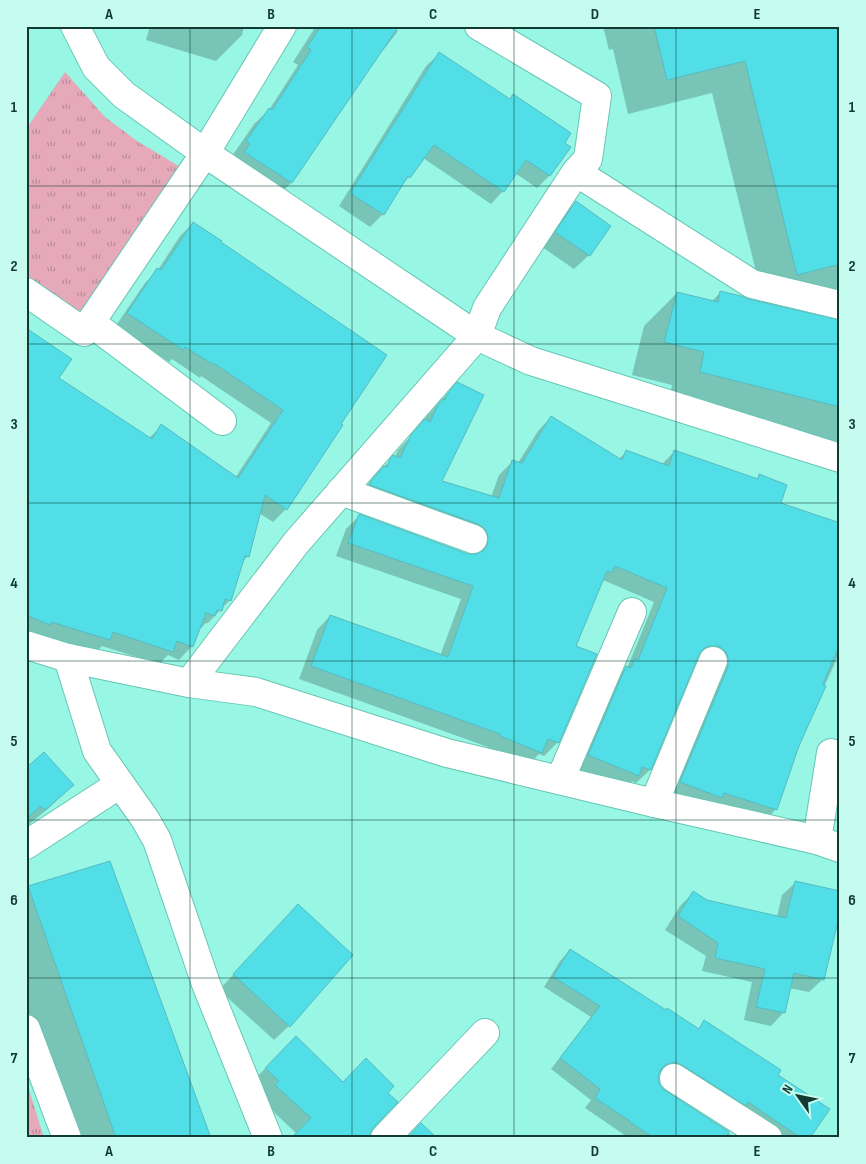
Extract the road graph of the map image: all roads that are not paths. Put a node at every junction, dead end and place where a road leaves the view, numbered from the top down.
1 (75, 26) edge
2 (282, 26) edge
3 (479, 26) edge
4 (206, 153) junction
5 (576, 172) junction
6 (26, 292) edge
7 (840, 305) edge
8 (90, 322) junction
9 (477, 336) junction
10 (222, 421) dead end
11 (840, 458) edge
12 (341, 491) junction
13 (473, 539) dead end
14 (632, 612) dead end
15 (26, 645) edge
16 (68, 658) junction
17 (713, 661) dead end
18 (189, 682) junction
19 (831, 752) dead end
20 (560, 780) junction
21 (120, 784) junction
22 (654, 803) junction
23 (26, 844) edge
24 (829, 844) edge
25 (26, 1029) edge
26 (485, 1034) dead end
27 (674, 1078) dead end
28 (67, 1138) edge
29 (268, 1138) edge
30 (385, 1138) edge
31 (768, 1138) edge

1 - 4 street
2 - 4 street
3 - 5 street
4 - 8 street
4 - 9 street
5 - 7 street
5 - 9 street
6 - 8 street
8 - 10 street
9 - 11 street
9 - 12 street
12 - 13 street
12 - 18 street
14 - 20 street
15 - 16 street
16 - 18 street
16 - 21 street
17 - 22 street
18 - 20 street
19 - 24 street
20 - 22 street
21 - 23 street
21 - 29 street
22 - 24 street
25 - 28 street
26 - 30 street
27 - 31 street

